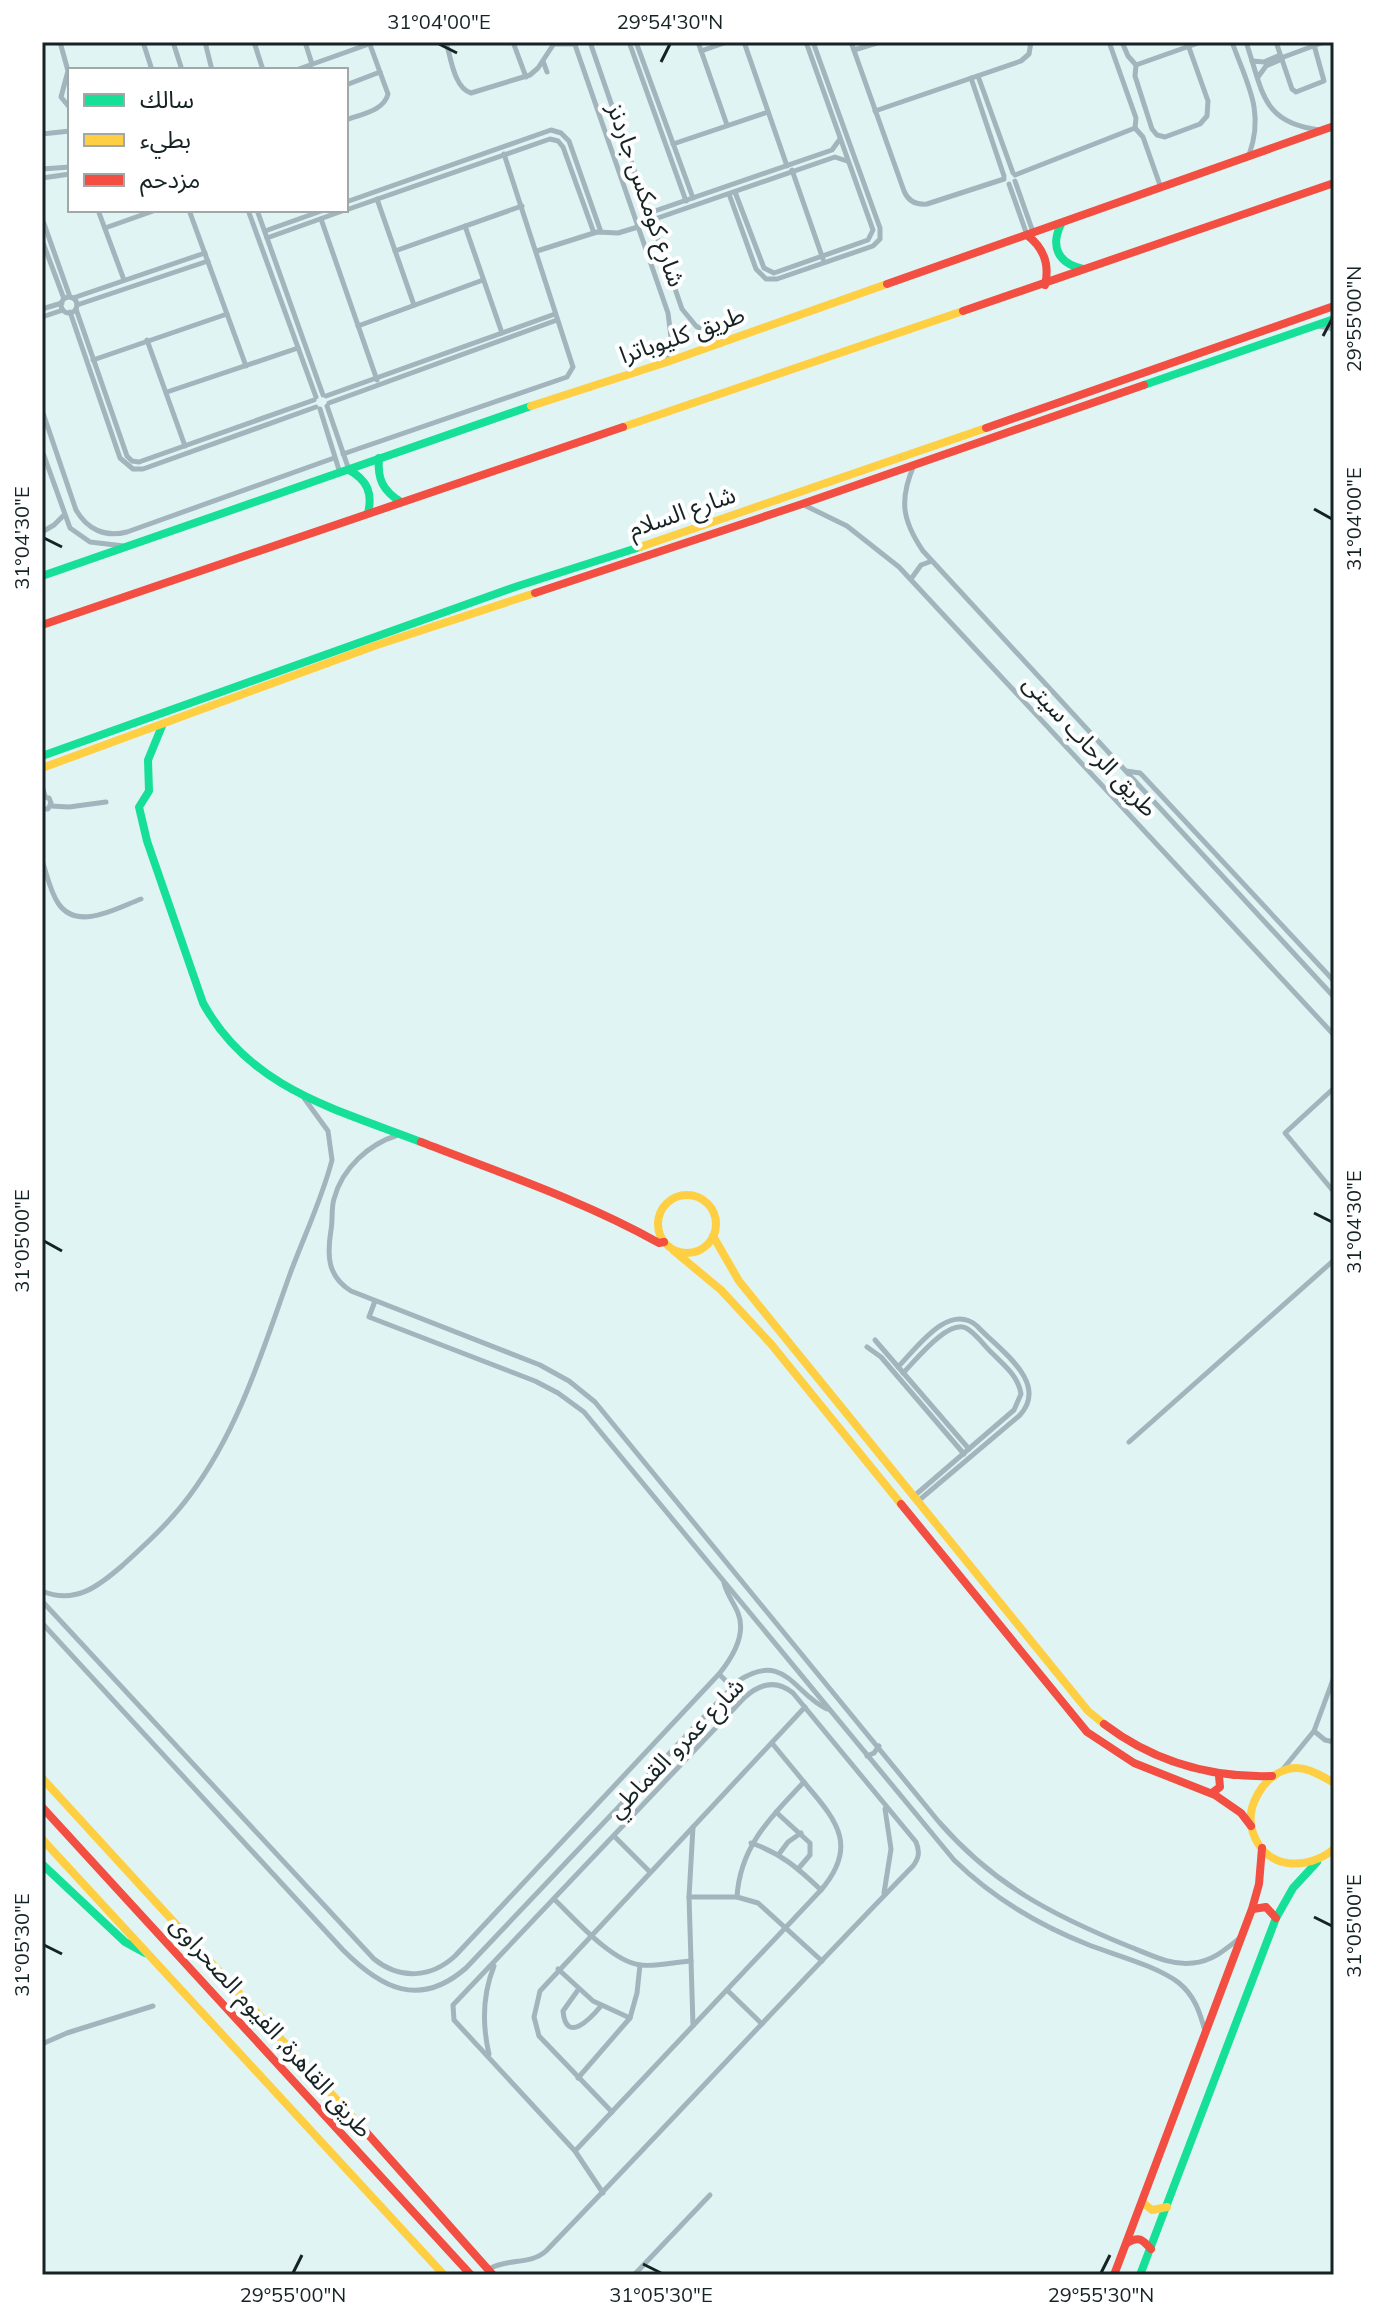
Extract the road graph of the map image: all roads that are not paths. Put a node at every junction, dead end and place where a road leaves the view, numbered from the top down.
1 (60, 42) edge
2 (151, 42) edge
3 (173, 42) edge
4 (205, 42) edge
5 (254, 42) edge
6 (305, 42) edge
7 (446, 42) edge
8 (513, 42) edge
9 (590, 42) edge
10 (629, 42) edge
11 (636, 42) edge
12 (698, 42) edge
13 (727, 42) edge
14 (744, 42) edge
15 (806, 42) edge
16 (813, 42) edge
17 (851, 42) edge
18 (880, 42) edge
19 (1031, 42) edge
20 (1109, 42) edge
21 (1122, 42) edge
22 (1201, 42) edge
23 (1232, 42) edge
24 (1246, 42) edge
25 (1276, 42) edge
26 (1324, 42) edge
27 (143, 43) edge
28 (369, 43) edge
29 (555, 43) edge
30 (574, 43) edge
31 (1187, 44) edge
32 (1314, 45) junction
33 (854, 50) junction
34 (701, 51) junction
35 (1281, 57) junction
36 (543, 60) junction
37 (1252, 61) junction
38 (312, 64) junction
39 (1136, 65) junction
40 (151, 68) edge
41 (181, 68) edge
42 (212, 68) edge
43 (262, 68) edge
44 (301, 68) edge
45 (68, 71) edge
46 (68, 71) edge
47 (380, 72) junction
48 (547, 72) dead end
49 (526, 77) junction
50 (975, 77) junction
51 (1258, 77) junction
52 (348, 84) edge
53 (1269, 104) junction
54 (68, 106) edge
55 (1256, 110) junction
56 (875, 111) junction
57 (768, 112) junction
58 (348, 119) edge
59 (727, 125) junction
60 (1334, 126) edge
61 (1135, 128) junction
62 (1323, 130) junction
63 (68, 131) edge
64 (42, 134) edge
65 (840, 138) junction
66 (673, 144) junction
67 (504, 154) junction
68 (1248, 157) junction
69 (849, 162) junction
70 (789, 166) junction
71 (68, 167) edge
72 (42, 169) edge
73 (793, 172) junction
74 (68, 174) edge
75 (42, 178) edge
76 (1010, 178) junction
77 (1334, 183) edge
78 (1161, 188) junction
79 (732, 193) junction
80 (693, 198) junction
81 (377, 199) junction
82 (348, 201) edge
83 (686, 201) junction
84 (522, 206) junction
85 (348, 209) edge
86 (99, 212) edge
87 (150, 212) edge
88 (190, 212) edge
89 (249, 212) edge
90 (258, 212) edge
91 (319, 212) edge
92 (340, 212) edge
93 (650, 217) junction
94 (42, 218) edge
95 (321, 219) junction
96 (1063, 222) junction
97 (465, 226) junction
98 (638, 227) junction
99 (105, 228) junction
100 (597, 232) junction
101 (266, 234) junction
102 (1030, 234) junction
103 (42, 240) edge
104 (395, 251) junction
105 (537, 251) junction
106 (205, 253) junction
107 (823, 260) junction
108 (208, 261) junction
109 (1086, 270) junction
110 (124, 280) junction
111 (483, 280) junction
112 (1045, 285) junction
113 (287, 293) junction
114 (279, 296) junction
115 (69, 304) junction
116 (414, 305) junction
117 (1334, 306) edge
118 (42, 309) edge
119 (682, 309) junction
120 (668, 313) junction
121 (227, 314) junction
122 (42, 317) edge
123 (556, 317) junction
124 (1296, 319) junction
125 (1334, 319) edge
126 (1317, 325) junction
127 (358, 326) junction
128 (1334, 329) edge
129 (1300, 331) junction
130 (507, 334) junction
131 (147, 340) junction
132 (722, 342) junction
133 (298, 348) junction
134 (93, 360) junction
135 (667, 362) junction
136 (246, 366) junction
137 (378, 382) junction
138 (167, 392) junction
139 (315, 398) junction
140 (326, 400) junction
141 (318, 408) junction
142 (107, 409) junction
143 (42, 410) edge
144 (240, 426) junction
145 (243, 434) junction
146 (337, 438) junction
147 (330, 441) junction
148 (185, 446) junction
149 (42, 450) edge
150 (343, 454) junction
151 (334, 458) junction
152 (379, 458) junction
153 (915, 464) junction
154 (344, 472) junction
155 (401, 502) junction
156 (802, 504) junction
157 (368, 513) junction
158 (63, 516) junction
159 (42, 532) edge
160 (680, 539) junction
161 (129, 546) junction
162 (932, 561) junction
163 (42, 576) edge
164 (911, 579) junction
165 (42, 625) edge
166 (162, 726) junction
167 (42, 756) edge
168 (42, 768) edge
169 (1124, 771) junction
170 (42, 786) edge
171 (44, 796) edge
172 (106, 802) dead end
173 (51, 806) junction
174 (42, 809) edge
175 (42, 861) edge
176 (141, 899) dead end
177 (1334, 981) edge
178 (1334, 997) edge
179 (1334, 1035) edge
180 (1334, 1088) edge
181 (304, 1097) junction
182 (399, 1135) junction
183 (1334, 1192) edge
184 (320, 1196) junction
185 (333, 1201) junction
186 (713, 1236) junction
187 (664, 1242) junction
188 (674, 1251) junction
189 (1334, 1260) edge
190 (737, 1277) junction
191 (721, 1290) junction
192 (375, 1301) junction
193 (875, 1340) dead end
194 (867, 1347) dead end
195 (992, 1348) junction
196 (887, 1360) junction
197 (898, 1367) junction
198 (903, 1373) junction
199 (1129, 1442) dead end
200 (967, 1452) junction
201 (938, 1480) junction
202 (668, 1489) junction
203 (656, 1498) junction
204 (915, 1500) junction
205 (686, 1512) junction
206 (674, 1521) junction
207 (724, 1582) junction
208 (989, 1590) junction
209 (42, 1591) edge
210 (979, 1600) junction
211 (42, 1601) edge
212 (1004, 1609) junction
213 (993, 1618) junction
214 (42, 1623) edge
215 (719, 1674) junction
216 (1334, 1677) edge
217 (731, 1686) junction
218 (805, 1707) junction
219 (829, 1710) junction
220 (1314, 1731) junction
221 (1334, 1742) edge
222 (772, 1743) junction
223 (879, 1746) junction
224 (867, 1756) junction
225 (893, 1762) junction
226 (1282, 1770) junction
227 (880, 1773) junction
228 (1219, 1776) junction
229 (1272, 1776) junction
230 (42, 1778) edge
231 (804, 1782) junction
232 (1334, 1783) edge
233 (1212, 1793) junction
234 (883, 1804) junction
235 (42, 1807) edge
236 (776, 1812) junction
237 (239, 1815) junction
238 (226, 1825) junction
239 (1251, 1826) junction
240 (693, 1827) junction
241 (801, 1833) junction
242 (615, 1837) junction
243 (261, 1838) junction
244 (42, 1839) edge
245 (751, 1843) junction
246 (1262, 1848) junction
247 (248, 1849) junction
248 (1334, 1849) edge
249 (779, 1854) junction
250 (1325, 1859) edge
251 (42, 1864) edge
252 (798, 1869) junction
253 (650, 1872) junction
254 (821, 1890) junction
255 (689, 1897) junction
256 (737, 1897) junction
257 (882, 1898) junction
258 (555, 1900) junction
259 (1252, 1909) junction
260 (1276, 1918) junction
261 (786, 1928) junction
262 (592, 1934) junction
263 (1242, 1936) junction
264 (145, 1953) junction
265 (691, 1961) junction
266 (822, 1961) junction
267 (1165, 1961) junction
268 (495, 1964) junction
269 (640, 1965) junction
270 (558, 1969) junction
271 (1160, 1973) junction
272 (578, 1990) junction
273 (727, 1990) junction
274 (153, 2006) dead end
275 (601, 2006) junction
276 (630, 2018) junction
277 (762, 2024) junction
278 (693, 2026) junction
279 (1205, 2032) junction
280 (42, 2044) edge
281 (489, 2055) junction
282 (578, 2078) junction
283 (612, 2112) junction
284 (575, 2151) junction
285 (603, 2193) junction
286 (710, 2195) dead end
287 (1142, 2202) junction
288 (1168, 2206) junction
289 (1127, 2243) junction
290 (1151, 2249) junction
291 (491, 2272) edge
292 (444, 2275) edge
293 (471, 2275) edge
294 (634, 2275) edge
295 (1114, 2275) edge
296 (1140, 2275) edge

1 - 45 street
2 - 27 street
3 - 41 street
4 - 42 street
5 - 43 street
6 - 38 street
7 - 49 street
8 - 49 street
9 - 93 street, شارع كومكس جاردنز
10 - 83 street
11 - 66 street
12 - 34 street
13 - 34 street
14 - 57 street
15 - 65 street
16 - 107 street
17 - 33 street
18 - 33 street
19 - 50 street
20 - 61 street
21 - 39 street
22 - 31 street
23 - 55 street
24 - 37 street
25 - 35 street
26 - 32 street
27 - 40 street
28 - 38 street
28 - 47 street
29 - 30 street
29 - 36 street
30 - 98 street, شارع كومكس جاردنز
31 - 39 street
31 - 39 street
32 - 35 street
32 - 35 street
33 - 56 street
34 - 59 street
35 - 37 street
35 - 51 street
36 - 48 street
36 - 49 street
37 - 51 street
38 - 44 street
46 - 54 street
47 - 52 street
47 - 58 street
50 - 56 street
50 - 76 street
51 - 53 street
53 - 55 street
53 - 62 street
55 - 68 street
56 - 76 street
57 - 59 street
57 - 70 street
59 - 66 street
60 - 62 main road, طريق كليوباترا
61 - 76 street
61 - 78 street
62 - 68 main road, طريق كليوباترا
63 - 64 street
65 - 69 street
65 - 70 street
66 - 80 street
67 - 81 street
67 - 84 street
67 - 100 street
68 - 78 main road, طريق كليوباترا
69 - 73 street
69 - 107 street
70 - 73 street
70 - 80 street
71 - 72 street
73 - 79 street
73 - 107 street
74 - 75 street
76 - 102 street
77 - 109 main road
78 - 96 main road, طريق كليوباترا
79 - 93 street
79 - 107 street
80 - 83 street
81 - 85 street
81 - 104 street
82 - 100 street
83 - 93 street
84 - 97 street
84 - 105 street
86 - 99 street
87 - 99 street
88 - 106 street
89 - 114 street
90 - 101 street
91 - 101 street
92 - 95 street
93 - 119 street, شارع كومكس جاردنز
94 - 115 street
95 - 101 street
95 - 127 street
96 - 102 main road, طريق كليوباترا
96 - 109 main road
97 - 104 street
97 - 111 street
98 - 100 street
98 - 120 street, شارع كومكس جاردنز
99 - 110 street
100 - 105 street
101 - 113 street
102 - 112 main road
102 - 132 main road, طريق كليوباترا
103 - 115 street
104 - 116 street
105 - 123 street
106 - 108 street
106 - 110 street
108 - 115 street
108 - 121 street
109 - 112 main road
110 - 115 street
111 - 116 street
111 - 130 street
112 - 155 main road
113 - 114 street
113 - 140 street
114 - 133 street
115 - 118 street
115 - 122 street
115 - 134 street
115 - 142 street
116 - 127 street
117 - 124 main road, شارع السلام
119 - 120 street
119 - 132 street, شارع كومكس جاردنز
120 - 135 street, شارع كومكس جاردنز
121 - 131 street
121 - 136 street
123 - 130 street
123 - 150 street
124 - 129 main road
124 - 160 main road, شارع السلام
125 - 126 main road, شارع السلام
126 - 128 street
126 - 129 main road, شارع السلام
127 - 137 street
129 - 153 main road, شارع السلام
130 - 137 street
131 - 134 street
131 - 138 street
132 - 135 main road, طريق كليوباترا
133 - 136 street
133 - 139 street
134 - 142 street
135 - 152 main road, طريق كليوباترا
136 - 138 street
137 - 140 street
138 - 148 street
139 - 140 street
139 - 141 street
139 - 144 street
140 - 141 street
140 - 146 street
141 - 145 street
141 - 147 street
142 - 145 street
142 - 148 street
143 - 151 street
144 - 145 street
144 - 148 street
146 - 147 street
146 - 150 street
147 - 151 street
149 - 158 street
150 - 154 street
151 - 154 street
152 - 154 main road, طريق كليوباترا
152 - 155 main road
153 - 156 main road, شارع السلام
153 - 162 street, طريق الرحاب سيتى
154 - 157 main road
154 - 161 main road, طريق كليوباترا
155 - 157 main road
156 - 160 main road, شارع السلام
156 - 164 street, طريق الرحاب سيتى
157 - 165 main road
158 - 159 street
158 - 161 street
160 - 166 main road, شارع السلام
160 - 167 main road, شارع السلام
161 - 163 main road, طريق كليوباترا
162 - 164 street
162 - 169 street, طريق الرحاب سيتى
164 - 179 street, طريق الرحاب سيتى
166 - 168 main road, شارع السلام
166 - 181 main road
169 - 177 street
169 - 178 street, طريق الرحاب سيتى
170 - 171 street
171 - 173 street
172 - 173 street
173 - 174 street
175 - 176 street
180 - 183 street
181 - 182 main road
181 - 184 street
182 - 185 street
182 - 187 main road
184 - 185 street
184 - 209 street
185 - 192 street
186 - 187 main road
186 - 188 main road
186 - 190 main road
187 - 188 main road
188 - 191 main road
189 - 199 street
190 - 191 main road
190 - 204 main road
191 - 210 main road
192 - 202 street
192 - 203 street
193 - 196 street
194 - 196 street
195 - 197 street
195 - 198 street
195 - 200 street
195 - 201 street
196 - 197 street
196 - 200 street
197 - 198 street
198 - 200 street
200 - 201 street
201 - 204 street
202 - 203 street
202 - 205 street
203 - 206 street
204 - 208 main road
205 - 206 street
205 - 223 street
206 - 207 street
207 - 215 street
207 - 219 street
208 - 210 main road
208 - 212 main road
210 - 213 main road
211 - 237 street
212 - 213 main road
212 - 228 main road
213 - 233 main road
214 - 238 street
215 - 217 street
215 - 243 street
216 - 220 street
217 - 219 street
217 - 247 street
218 - 222 street
218 - 234 street, شارع عمرو القماطي
218 - 242 street, شارع عمرو القماطي
219 - 224 street
220 - 221 street
220 - 226 street
222 - 231 street
222 - 240 street
223 - 224 street
223 - 225 street
224 - 227 street
225 - 227 street
225 - 267 street
226 - 229 main road
226 - 232 main road
227 - 271 street
228 - 229 main road
228 - 233 main road
229 - 239 main road
230 - 291 main road
231 - 236 street
231 - 254 street
233 - 239 main road
234 - 257 street, شارع عمرو القماطي
234 - 257 street, شارع عمرو القماطي
235 - 293 main road, طريق القاهرة, الفيوم الصحراوى
236 - 241 street
236 - 245 street
237 - 238 street
237 - 243 street
238 - 247 street
239 - 246 main road
240 - 253 street
240 - 255 street
241 - 249 street
241 - 252 street
242 - 253 street
242 - 258 street, شارع عمرو القماطي
243 - 247 street
244 - 264 main road, طريق القاهرة, الفيوم الصحراوى
245 - 249 street
245 - 256 street
246 - 250 main road
246 - 259 main road
248 - 250 main road
249 - 252 street
250 - 260 main road
251 - 264 main road
252 - 254 street
253 - 262 street
254 - 261 street
255 - 256 street
255 - 265 street
256 - 261 street
257 - 266 street, شارع عمرو القماطي
258 - 262 street
258 - 268 street, شارع عمرو القماطي
259 - 260 main road
259 - 263 main road
260 - 288 main road
261 - 266 street
261 - 273 street
262 - 269 street
262 - 270 street
263 - 267 street
263 - 279 main road
264 - 292 main road, طريق القاهرة, الفيوم الصحراوى
265 - 269 street
265 - 278 street
266 - 277 street, شارع عمرو القماطي
267 - 271 street
268 - 281 street, شارع عمرو القماطي
268 - 281 street, شارع عمرو القماطي
269 - 276 street
270 - 272 street
270 - 282 street
271 - 279 street
272 - 275 street
272 - 275 street
273 - 277 street
273 - 278 street
274 - 280 street
275 - 276 street
276 - 282 street
277 - 285 street, شارع عمرو القماطي
278 - 283 street
279 - 287 main road
281 - 284 street, شارع عمرو القماطي
282 - 283 street
283 - 284 street
284 - 285 street, شارع عمرو القماطي
285 - 291 street, شارع عمرو القماطي
286 - 294 street
287 - 288 main road
287 - 289 main road
288 - 290 main road
289 - 290 main road
289 - 295 main road
290 - 296 main road

